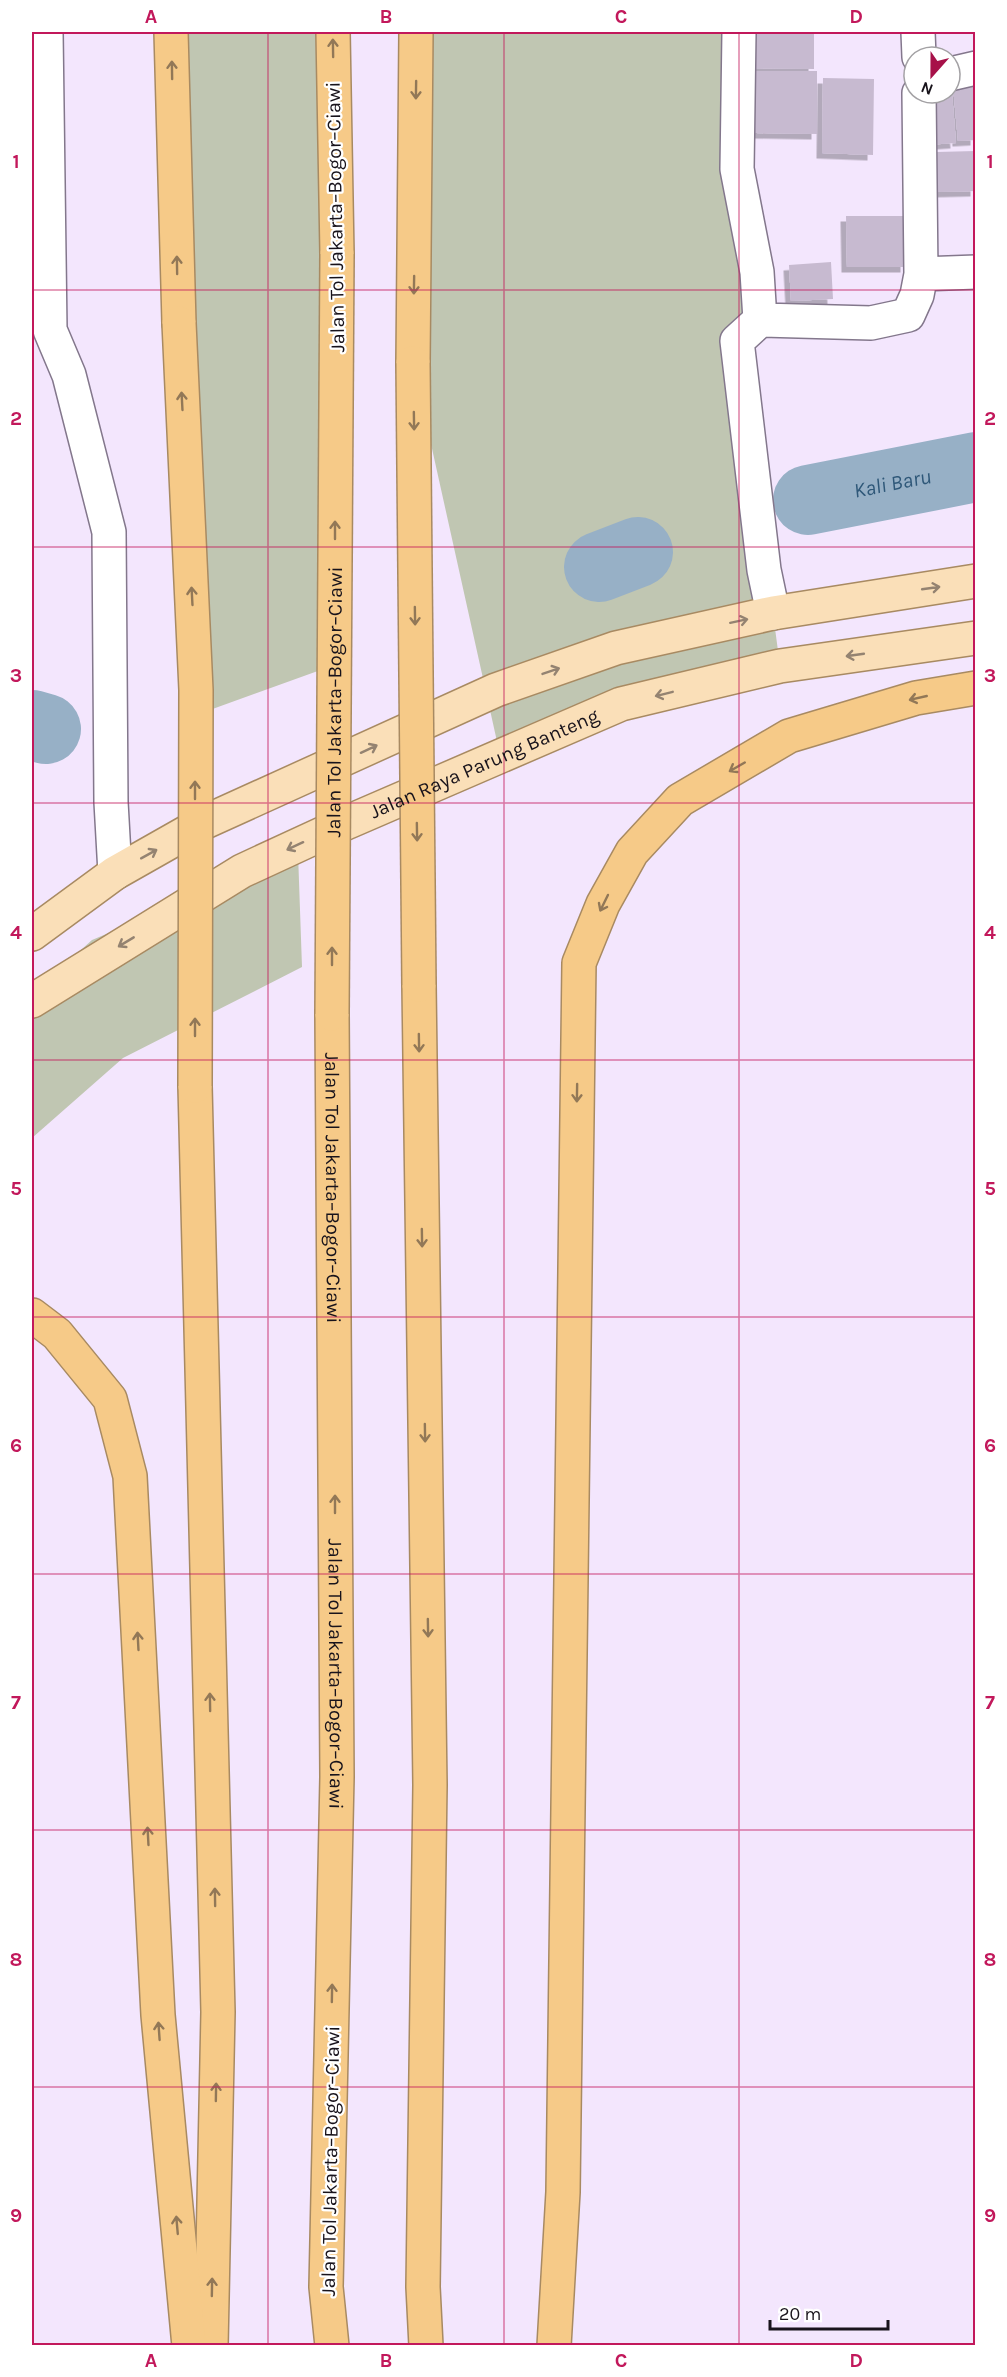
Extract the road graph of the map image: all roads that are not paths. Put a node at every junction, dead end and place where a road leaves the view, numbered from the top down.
1 (46, 32) edge
2 (171, 32) edge
3 (333, 32) edge
4 (416, 32) edge
5 (739, 32) edge
6 (919, 105) edge
7 (975, 272) edge
8 (921, 274) junction
9 (760, 320) junction
10 (975, 581) edge
11 (773, 613) junction
12 (975, 638) edge
13 (975, 688) edge
14 (115, 873) junction
15 (32, 934) edge
16 (32, 1000) edge
17 (32, 1315) edge
18 (189, 2346) edge
19 (211, 2346) edge
20 (332, 2346) edge
21 (426, 2346) edge
22 (554, 2346) edge

1 - 14 street
19 -> 2 highway, bridge
20 -> 3 highway, Jalan Tol Jakarta–Bogor–Ciawi, bridge
4 -> 21 highway, bridge
5 - 9 street
6 - 8 street
7 - 8 street
8 - 9 street
9 - 11 street
11 -> 10 main road
14 -> 11 main road
12 -> 16 main road, Jalan Raya Parung Banteng
13 -> 22 highway
14 - 15 main road
18 -> 17 highway

